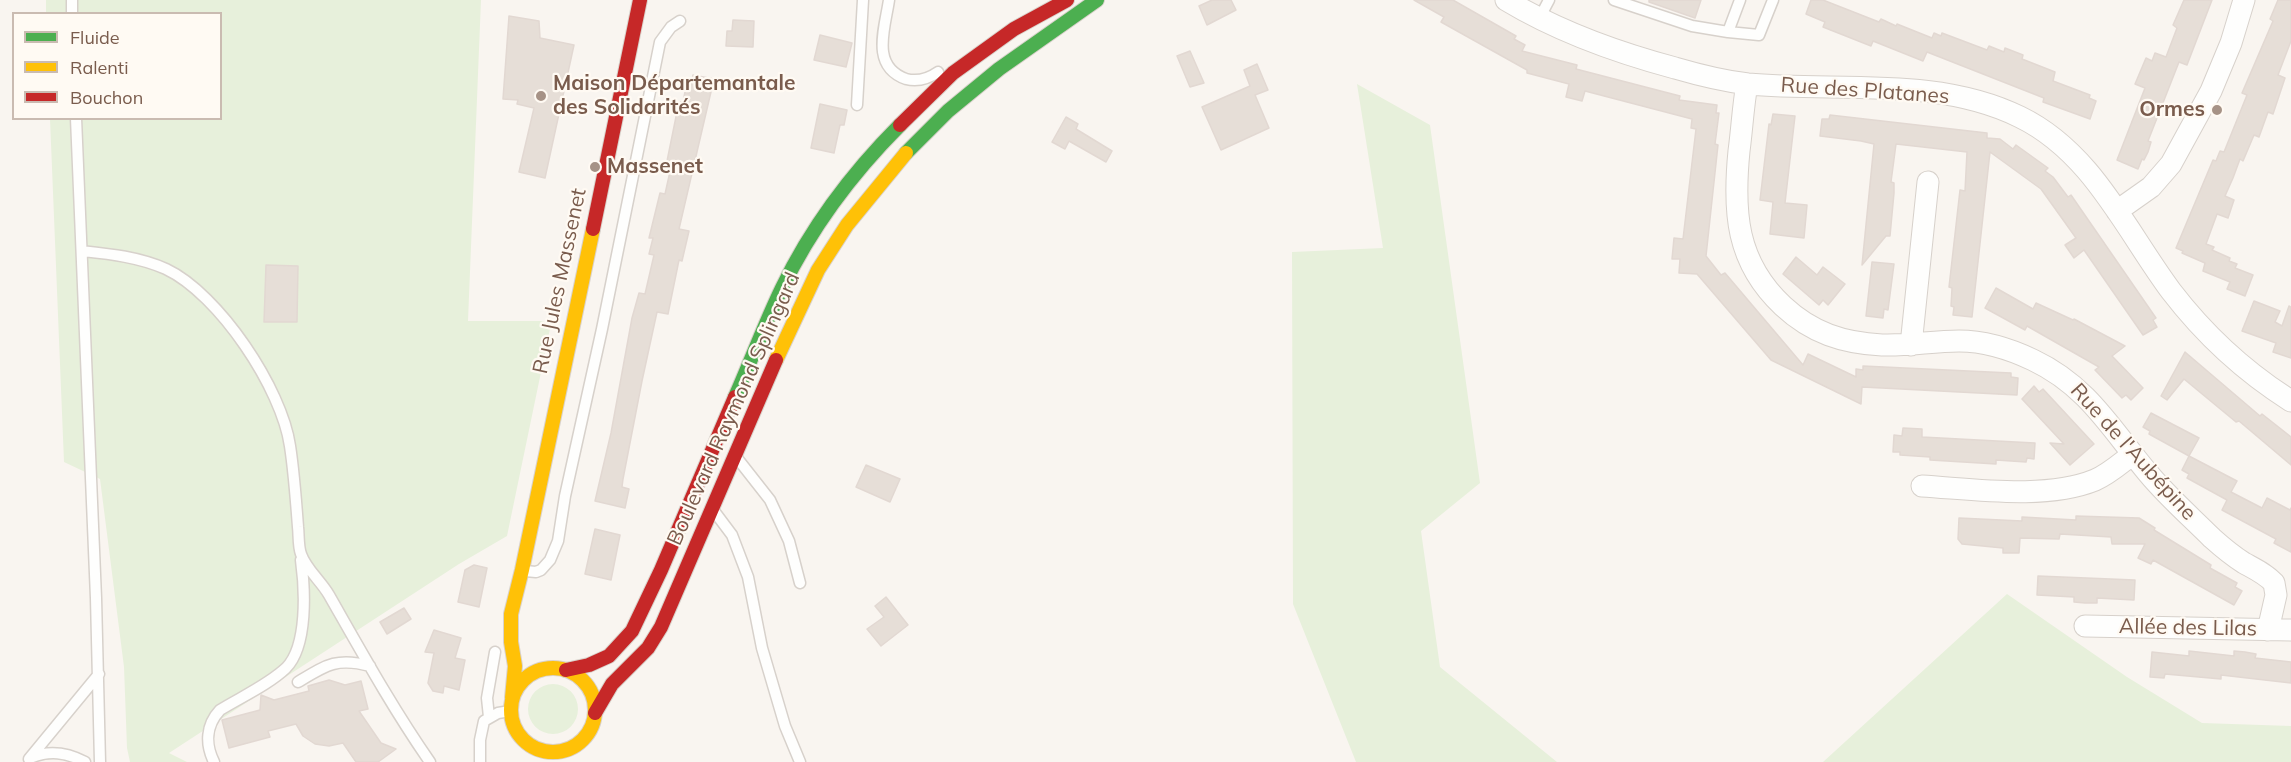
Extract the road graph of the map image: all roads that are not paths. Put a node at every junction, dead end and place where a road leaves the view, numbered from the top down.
1 (640, 0) edge
2 (863, 0) edge
3 (890, 0) edge
4 (1067, 0) edge
5 (1097, 0) edge
6 (1506, 0) edge
7 (1614, 0) edge
8 (1740, 0) edge
9 (1773, 0) edge
10 (2244, 0) edge
11 (1544, 9) edge
12 (1030, 20) junction
13 (681, 21) dead end
14 (987, 32) dead end
15 (1728, 33) junction
16 (978, 70) junction
17 (1747, 84) junction
18 (857, 105) dead end
19 (76, 120) edge
20 (1928, 182) dead end
21 (2117, 211) junction
22 (82, 251) junction
23 (588, 327) junction
24 (1911, 345) junction
25 (2291, 401) edge
26 (714, 444) junction
27 (735, 454) junction
28 (2133, 454) junction
29 (1922, 486) dead end
30 (712, 508) junction
31 (301, 554) junction
32 (522, 570) junction
33 (800, 583) dead end
34 (2085, 626) dead end
35 (2268, 630) junction
36 (2291, 630) edge
37 (524, 632) dead end
38 (495, 652) dead end
39 (542, 656) dead end
40 (370, 666) junction
41 (561, 669) junction
42 (99, 674) junction
43 (298, 682) dead end
44 (511, 704) junction
45 (595, 713) junction
46 (489, 717) junction
47 (517, 732) junction
48 (555, 752) junction
49 (515, 753) dead end
50 (27, 760) edge
51 (85, 762) edge
52 (100, 762) edge
53 (214, 762) edge
54 (430, 762) edge
55 (480, 762) edge
56 (544, 762) edge
57 (800, 762) edge

1 - 23 main road, Rue Jules Massenet
2 - 18 lane
3 - 16 lane
4 - 12 main road, Boulevard Raymond Splingard
5 - 16 main road, Boulevard Raymond Splingard
6 - 11 street, Rue des Platanes
7 - 15 lane
8 - 15 lane
9 - 15 lane
10 - 21 street
11 - 17 street, Rue des Platanes
12 - 14 lane
12 - 16 main road, Boulevard Raymond Splingard
13 - 23 lane
16 - 26 main road, Boulevard Raymond Splingard
16 - 27 main road, Boulevard Raymond Splingard
17 - 21 street, Rue des Platanes
17 - 24 street, Rue de l'Aubépine
19 - 22 lane
20 - 24 street
21 - 25 street, Rue des Platanes
22 - 31 lane
22 - 42 lane
23 - 32 main road, Rue Jules Massenet
23 - 32 lane
24 - 28 street, Rue de l'Aubépine
26 - 27 lane
26 - 41 main road, Boulevard Raymond Splingard
27 - 30 main road, Boulevard Raymond Splingard
27 - 33 lane
28 - 29 street
28 - 35 street, Rue de l'Aubépine
30 - 45 main road, Boulevard Raymond Splingard
30 - 57 lane
31 - 40 lane
31 - 53 lane
32 - 37 main road, Rue Jules Massenet
32 - 44 main road, Rue Jules Massenet
34 - 35 street, Allée des Lilas
35 - 36 street, Allée des Lilas
38 - 46 lane
39 - 41 main road
40 - 43 lane
40 - 54 lane
41 - 44 main road
41 - 45 main road
42 - 50 lane
42 - 52 lane
44 - 46 lane
44 - 47 main road
45 - 48 main road
46 - 55 lane
47 - 48 main road
47 - 49 main road
48 - 56 main road
50 - 51 lane

